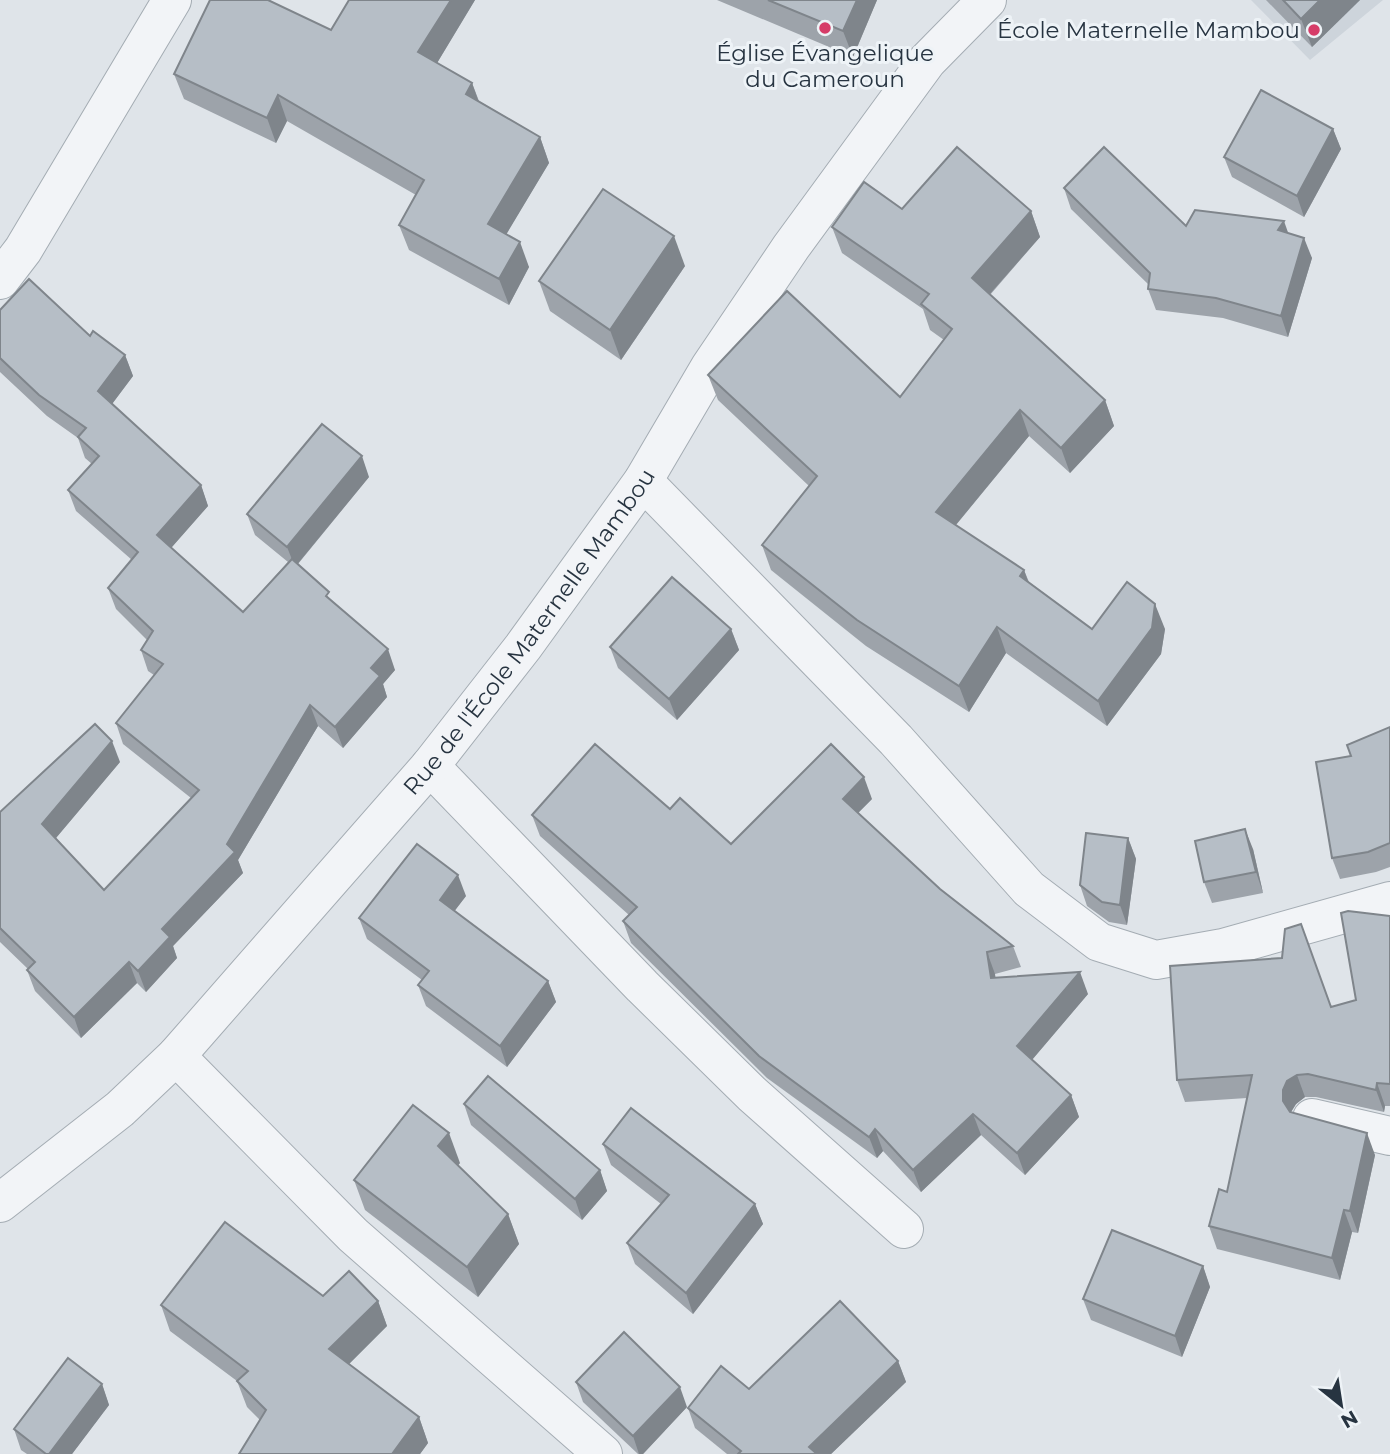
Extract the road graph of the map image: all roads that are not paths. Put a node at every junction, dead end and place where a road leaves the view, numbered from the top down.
1 (172, 0) edge
2 (987, 0) edge
3 (0, 280) edge
4 (643, 481) junction
5 (430, 766) junction
6 (1390, 901) edge
7 (176, 1056) junction
8 (1312, 1118) edge
9 (1390, 1136) edge
10 (0, 1203) edge
11 (904, 1229) dead end
12 (603, 1454) edge

1 - 3 street
2 - 4 street, Rue de l'École Maternelle Mambou
4 - 5 street, Rue de l'École Maternelle Mambou
4 - 6 street
5 - 7 street, Rue de l'École Maternelle Mambou
5 - 11 street
7 - 10 street, Rue de l'École Maternelle Mambou
7 - 12 street
8 - 9 street

